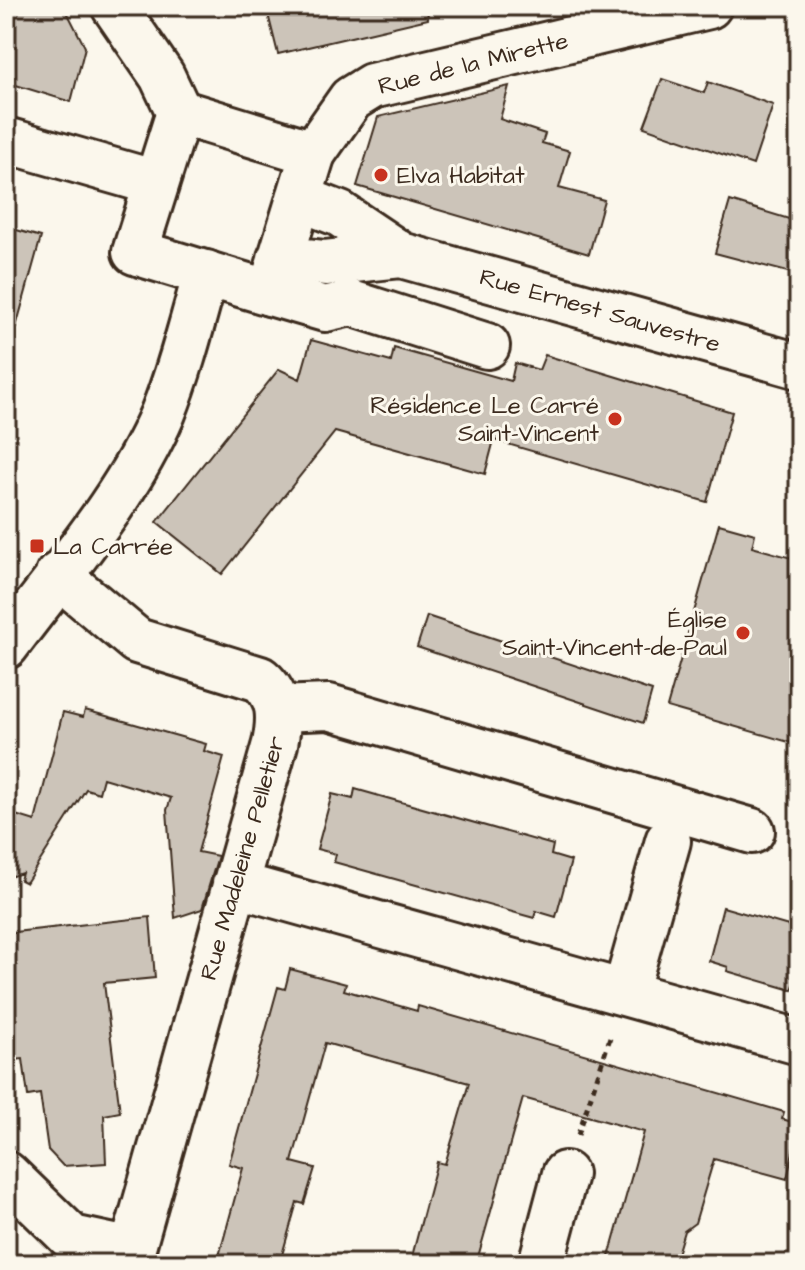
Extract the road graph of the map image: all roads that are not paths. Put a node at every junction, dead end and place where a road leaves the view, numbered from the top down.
1 (114, 6) edge
2 (709, 6) edge
3 (179, 112) junction
4 (6, 140) edge
5 (313, 153) junction
6 (156, 183) junction
7 (299, 198) junction
8 (401, 255) junction
9 (206, 273) junction
10 (275, 275) junction
11 (487, 346) dead end
12 (799, 366) edge
13 (58, 575) junction
14 (6, 646) edge
15 (278, 709) junction
16 (752, 831) dead end
17 (668, 841) dead end
18 (235, 884) junction
19 (625, 993) junction
20 (799, 1042) edge
21 (6, 1174) edge
22 (565, 1174) road end
23 (132, 1258) edge
24 (541, 1264) edge

1 - 3 street
2 - 5 street, Rue de la Mirette
3 - 5 street
3 - 6 street
4 - 6 street
5 - 7 street, Rue de la Mirette
6 - 9 street
7 - 8 street, Rue Ernest Sauvestre
7 - 10 street, Rue de la Mirette
8 - 10 street, Rue Ernest Sauvestre
8 - 12 street, Rue Ernest Sauvestre
9 - 10 street
9 - 13 street
10 - 11 street
13 - 14 street
13 - 15 street, Rue Madeleine Pelletier
15 - 16 street
15 - 18 street, Rue Madeleine Pelletier
17 - 19 street
18 - 19 street
18 - 23 street, Rue Madeleine Pelletier
19 - 20 street
21 - 23 street
22 - 24 street

